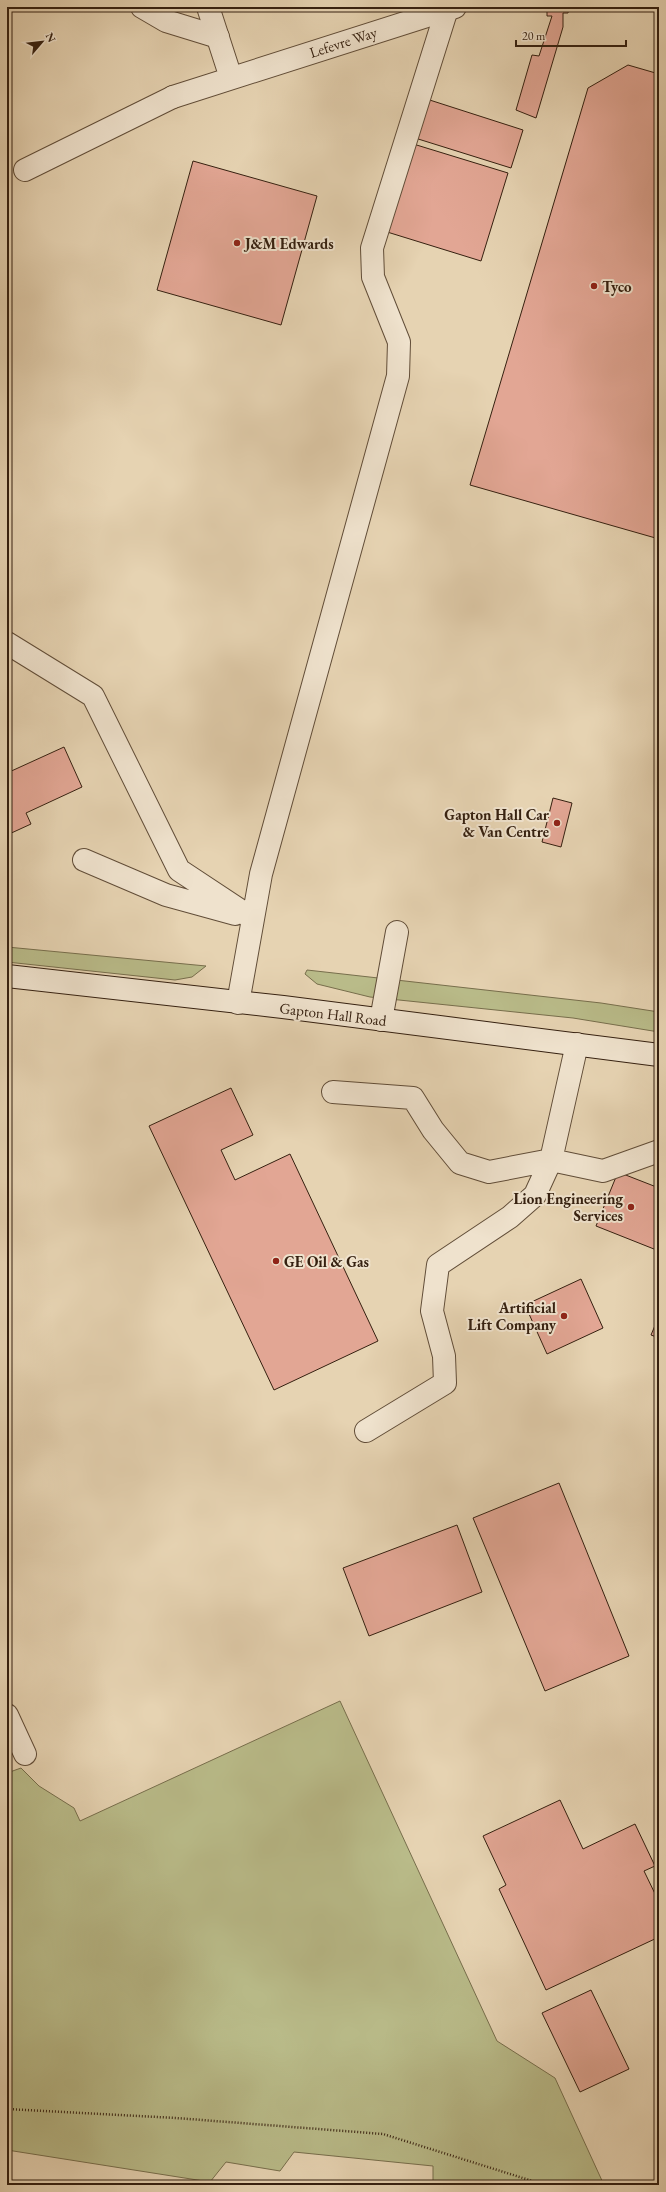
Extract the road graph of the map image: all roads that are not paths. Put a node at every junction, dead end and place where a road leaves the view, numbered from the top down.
1 (142, 7) edge
2 (208, 7) edge
3 (451, 8) edge
4 (218, 37) junction
5 (231, 78) junction
6 (25, 170) dead end
7 (7, 643) edge
8 (84, 860) dead end
9 (253, 919) junction
10 (397, 932) dead end
11 (7, 976) edge
12 (238, 1003) junction
13 (381, 1020) junction
14 (577, 1044) junction
15 (659, 1055) edge
16 (333, 1092) dead end
17 (659, 1151) edge
18 (551, 1160) junction
19 (366, 1431) dead end
20 (8, 1718) edge
21 (25, 1754) dead end

1 - 4 street
2 - 4 street
3 - 5 street, Lefevre Way
3 - 9 street
4 - 5 street
5 - 6 street, Lefevre Way
7 - 9 street
8 - 9 street
9 - 12 street
10 - 13 street
11 - 12 street, Gapton Hall Road
12 - 13 street, Gapton Hall Road
13 - 14 street, Gapton Hall Road
14 - 15 street, Gapton Hall Road
14 - 18 street
16 - 18 street
17 - 18 street
18 - 19 street
20 - 21 street

